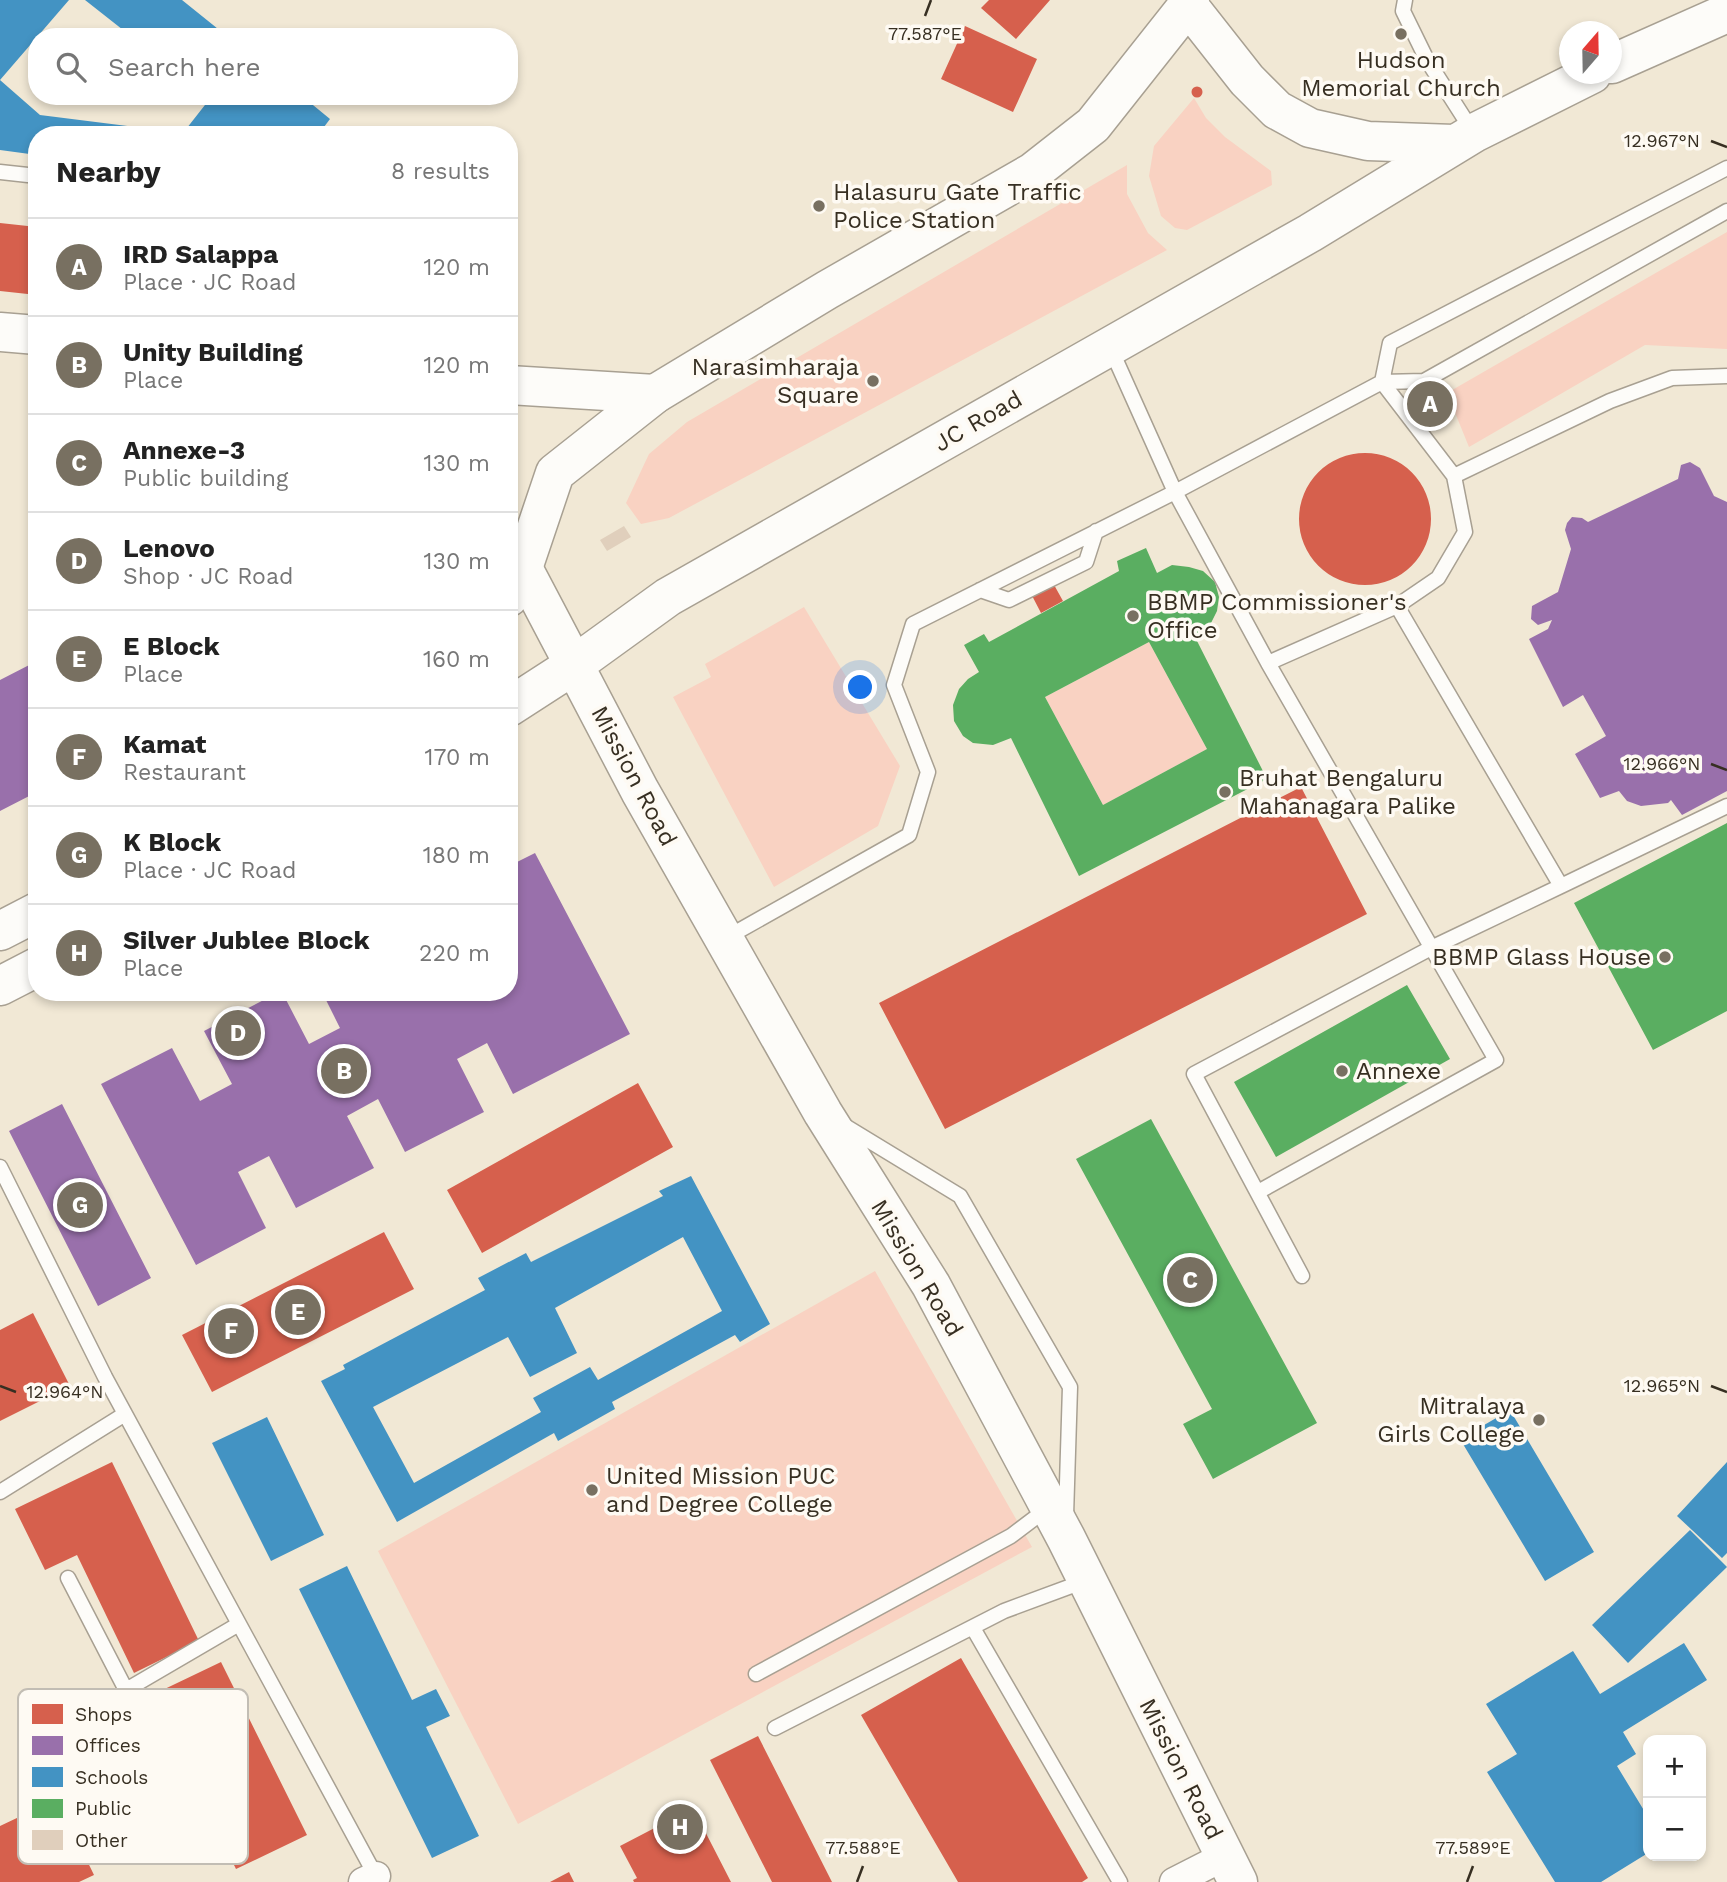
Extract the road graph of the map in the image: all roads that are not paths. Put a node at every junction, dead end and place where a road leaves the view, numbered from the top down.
1 (1405, 0) edge
2 (1189, 3) edge
3 (1727, 13) edge
4 (1622, 60) edge
5 (1572, 84) edge
6 (1464, 139) junction
7 (1727, 168) edge
8 (0, 172) edge
9 (28, 175) edge
10 (1727, 211) edge
11 (0, 332) edge
12 (28, 334) edge
13 (1110, 346) junction
14 (1727, 376) edge
15 (1382, 382) junction
16 (518, 386) edge
17 (655, 394) junction
18 (1454, 476) junction
19 (1175, 492) junction
20 (1096, 531) junction
21 (518, 561) edge
22 (518, 577) edge
23 (980, 590) junction
24 (1397, 606) junction
25 (1268, 663) junction
26 (574, 665) junction
27 (518, 701) edge
28 (1727, 806) edge
29 (1561, 886) junction
30 (28, 917) edge
31 (0, 932) edge
32 (725, 939) junction
33 (1431, 948) junction
34 (28, 972) edge
35 (0, 986) edge
36 (823, 1113) junction
37 (0, 1167) edge
38 (1258, 1192) junction
39 (1302, 1276) dead end
40 (125, 1414) junction
41 (0, 1492) edge
42 (1058, 1523) junction
43 (68, 1578) dead end
44 (1086, 1580) junction
45 (239, 1624) junction
46 (973, 1628) junction
47 (756, 1674) dead end
48 (125, 1689) edge
49 (128, 1689) edge
50 (775, 1728) dead end
51 (1231, 1869) edge
52 (373, 1880) edge
53 (1120, 1882) edge
54 (1174, 1882) edge

1 - 6 lane
2 - 6 main road
2 - 17 main road
3 - 4 main road
5 - 6 main road, JC Road
6 - 13 main road, JC Road
7 - 15 lane
8 - 9 lane
10 - 15 lane
11 - 12 main road
13 - 19 lane
13 - 26 main road, JC Road
14 - 18 lane
15 - 18 lane
15 - 19 lane
16 - 17 main road
17 - 21 main road
18 - 24 lane
19 - 20 lane
19 - 25 lane
20 - 23 lane
20 - 23 lane
22 - 26 main road, Mission Road
23 - 32 lane
24 - 25 lane
24 - 29 lane
25 - 33 lane
26 - 27 main road, JC Road
26 - 32 main road, Mission Road
28 - 29 lane
29 - 33 lane
30 - 31 main road
32 - 36 main road, Mission Road
33 - 38 lane
33 - 38 lane
34 - 35 main road
36 - 42 main road, Mission Road
36 - 42 lane
37 - 40 lane
38 - 39 lane
40 - 41 lane
40 - 45 lane
42 - 44 main road, Mission Road
42 - 47 lane
43 - 48 lane
44 - 46 lane
44 - 51 main road, Mission Road
45 - 49 lane
45 - 52 lane
46 - 50 lane
46 - 53 lane
51 - 54 street

